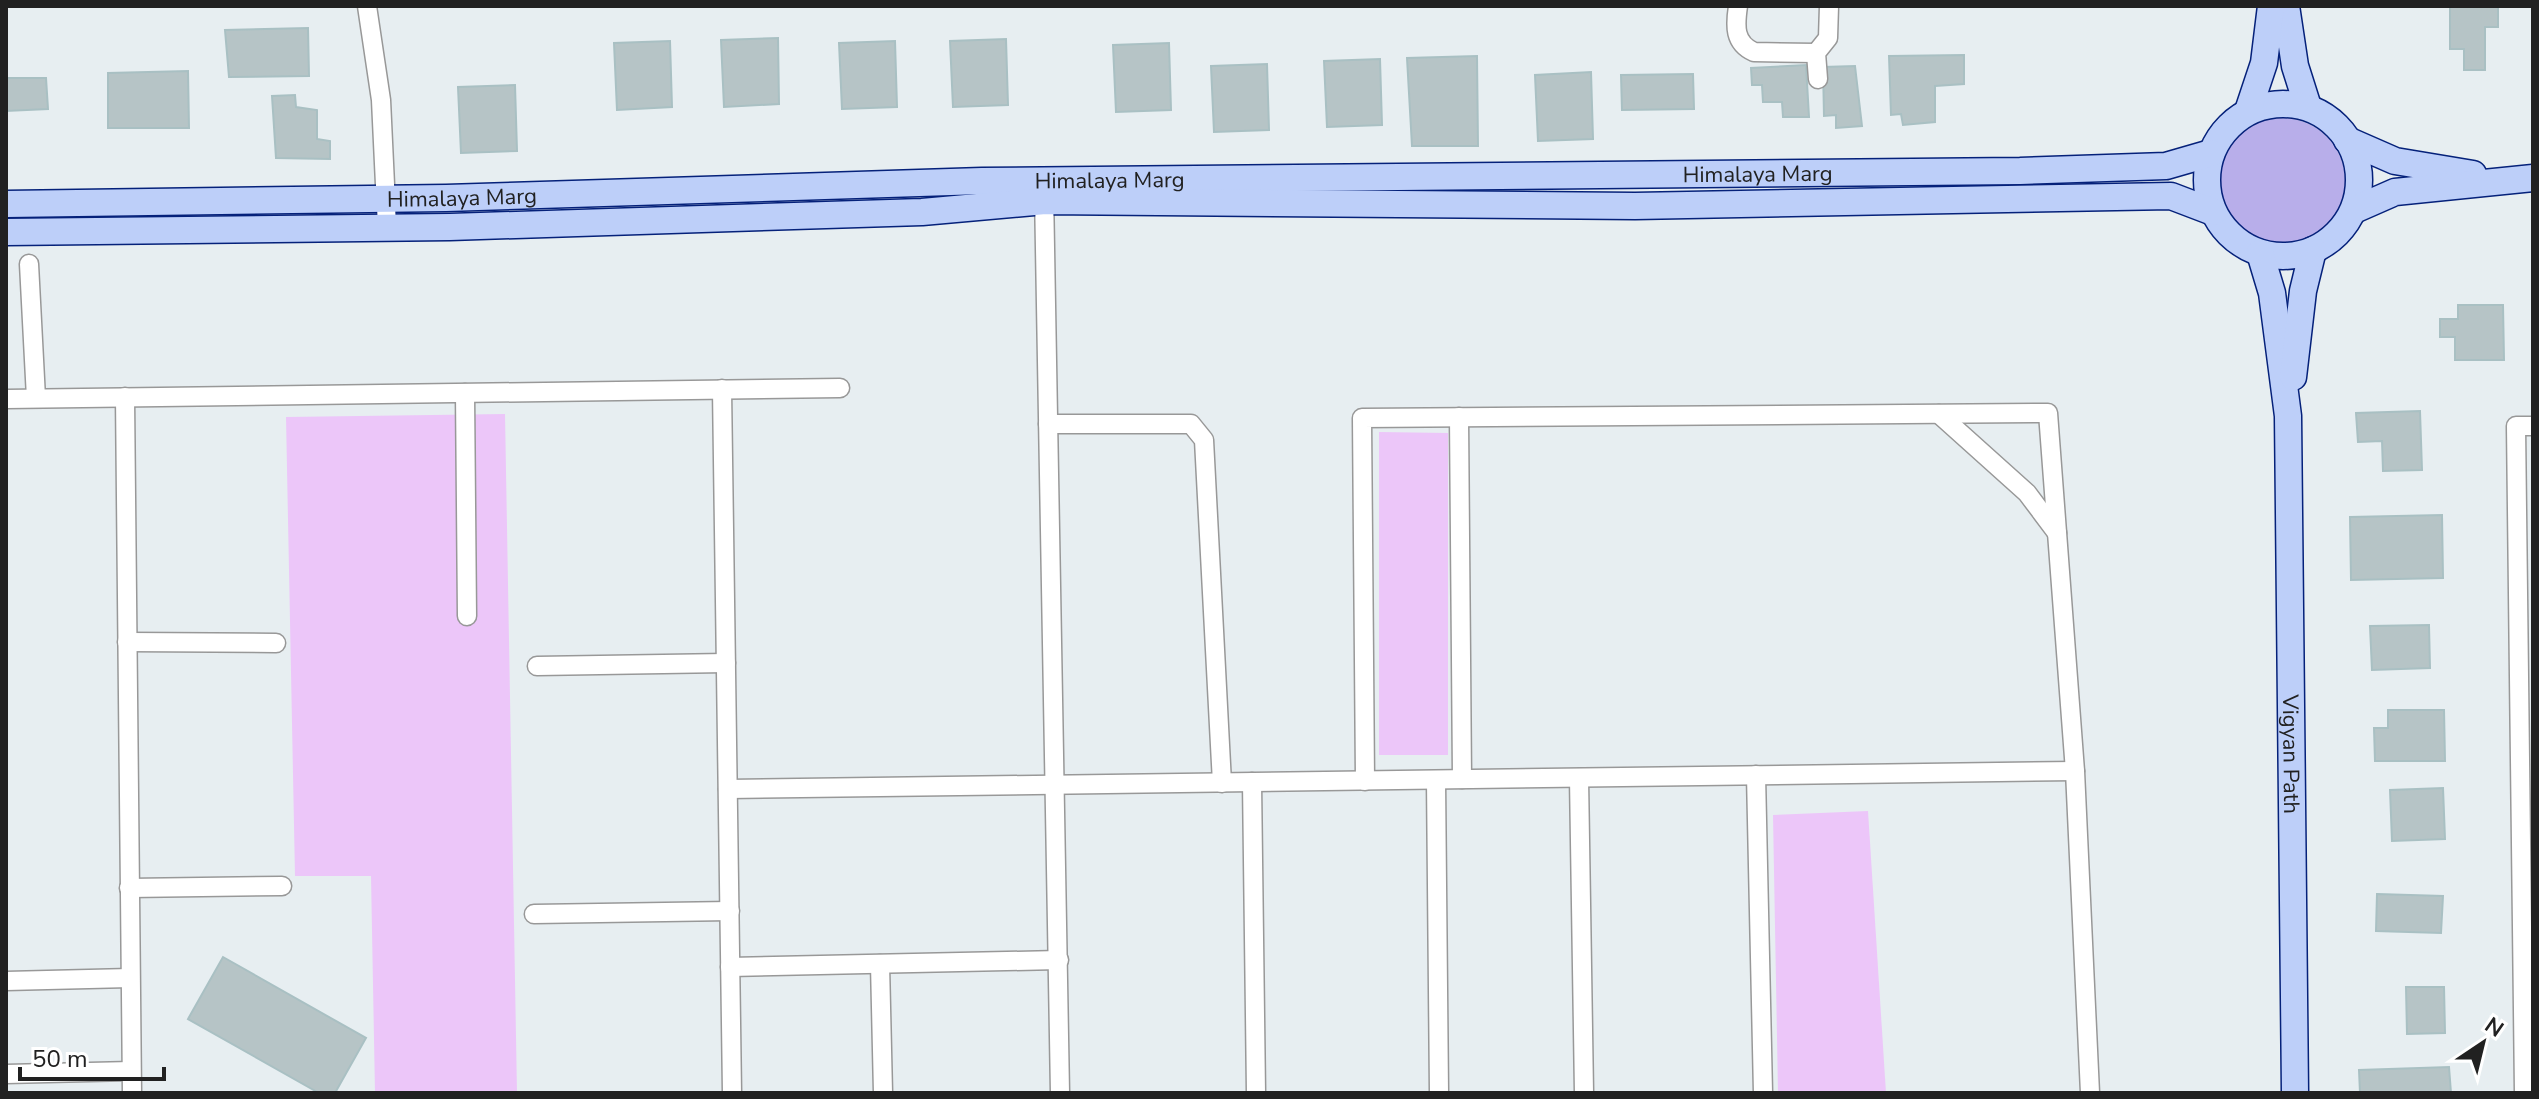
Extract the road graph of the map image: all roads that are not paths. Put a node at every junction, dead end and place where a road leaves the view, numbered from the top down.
1 (367, 6) edge
2 (1738, 6) edge
3 (1829, 6) edge
4 (2271, 6) edge
5 (2286, 6) edge
6 (1816, 53) junction
7 (1818, 79) dead end
8 (2308, 107) junction
9 (2248, 111) junction
10 (2347, 140) junction
11 (2211, 153) junction
12 (2533, 178) edge
13 (2504, 179) junction
14 (1044, 191) junction
15 (386, 199) junction
16 (6, 204) edge
17 (2354, 210) junction
18 (2213, 212) junction
19 (387, 227) junction
20 (6, 232) edge
21 (2313, 250) junction
22 (2260, 253) junction
23 (29, 264) dead end
24 (840, 388) dead end
25 (722, 389) junction
26 (465, 393) junction
27 (125, 397) junction
28 (36, 398) junction
29 (6, 399) edge
30 (1939, 414) junction
31 (2288, 416) junction
32 (1459, 417) junction
33 (1048, 424) junction
34 (2533, 426) edge
35 (2057, 533) junction
36 (2526, 615) edge
37 (467, 616) dead end
38 (127, 642) junction
39 (276, 643) dead end
40 (726, 663) junction
41 (537, 666) dead end
42 (2075, 771) junction
43 (1756, 775) junction
44 (1579, 778) junction
45 (1462, 779) junction
46 (1436, 780) junction
47 (1365, 781) junction
48 (1252, 782) junction
49 (1222, 783) junction
50 (1055, 785) junction
51 (728, 789) junction
52 (282, 886) dead end
53 (129, 888) junction
54 (730, 911) junction
55 (534, 914) dead end
56 (1058, 960) junction
57 (880, 964) junction
58 (730, 967) junction
59 (130, 978) junction
60 (6, 981) edge
61 (131, 1071) junction
62 (6, 1074) edge
63 (132, 1093) edge
64 (732, 1093) edge
65 (883, 1093) edge
66 (1060, 1093) edge
67 (1256, 1093) edge
68 (1439, 1093) edge
69 (1584, 1093) edge
70 (1763, 1093) edge
71 (2090, 1093) edge
72 (2295, 1093) edge
73 (2524, 1093) edge

1 - 15 street
2 - 6 street
3 - 6 street
4 - 9 main road
5 - 8 main road
6 - 7 street
8 - 9 main road
8 - 10 main road
9 - 11 main road
10 - 13 main road
10 - 17 main road
11 - 14 main road, Himalaya Marg
11 - 18 main road
12 - 13 main road
13 - 17 main road
14 - 15 main road, Himalaya Marg
14 - 18 main road, Himalaya Marg
14 - 19 main road, Himalaya Marg
14 - 33 street
15 - 16 main road, Himalaya Marg
15 - 19 street
17 - 21 main road
18 - 22 main road
19 - 20 main road, Himalaya Marg
21 - 22 main road
21 - 31 main road, Vigyan Path
22 - 31 main road, Vigyan Path
23 - 28 street
24 - 25 street
25 - 26 street
25 - 40 street
26 - 27 street
26 - 37 street
27 - 28 street
27 - 38 street
28 - 29 street
30 - 32 street
30 - 35 street
30 - 35 street
31 - 72 main road, Vigyan Path
32 - 45 street
32 - 47 street
33 - 49 street
33 - 50 street
34 - 36 street
35 - 42 street
36 - 73 street
38 - 39 street
38 - 53 street
40 - 41 street
40 - 51 street
42 - 43 street
42 - 71 street
43 - 44 street
43 - 70 street
44 - 45 street
44 - 69 street
45 - 46 street
46 - 47 street
46 - 68 street
47 - 48 street
48 - 49 street
48 - 67 street
49 - 50 street
50 - 51 street
50 - 56 street
51 - 54 street
52 - 53 street
53 - 59 street
54 - 55 street
54 - 58 street
56 - 57 street
56 - 66 street
57 - 58 street
57 - 65 street
58 - 64 street
59 - 60 street
59 - 61 street
61 - 62 street
61 - 63 street

